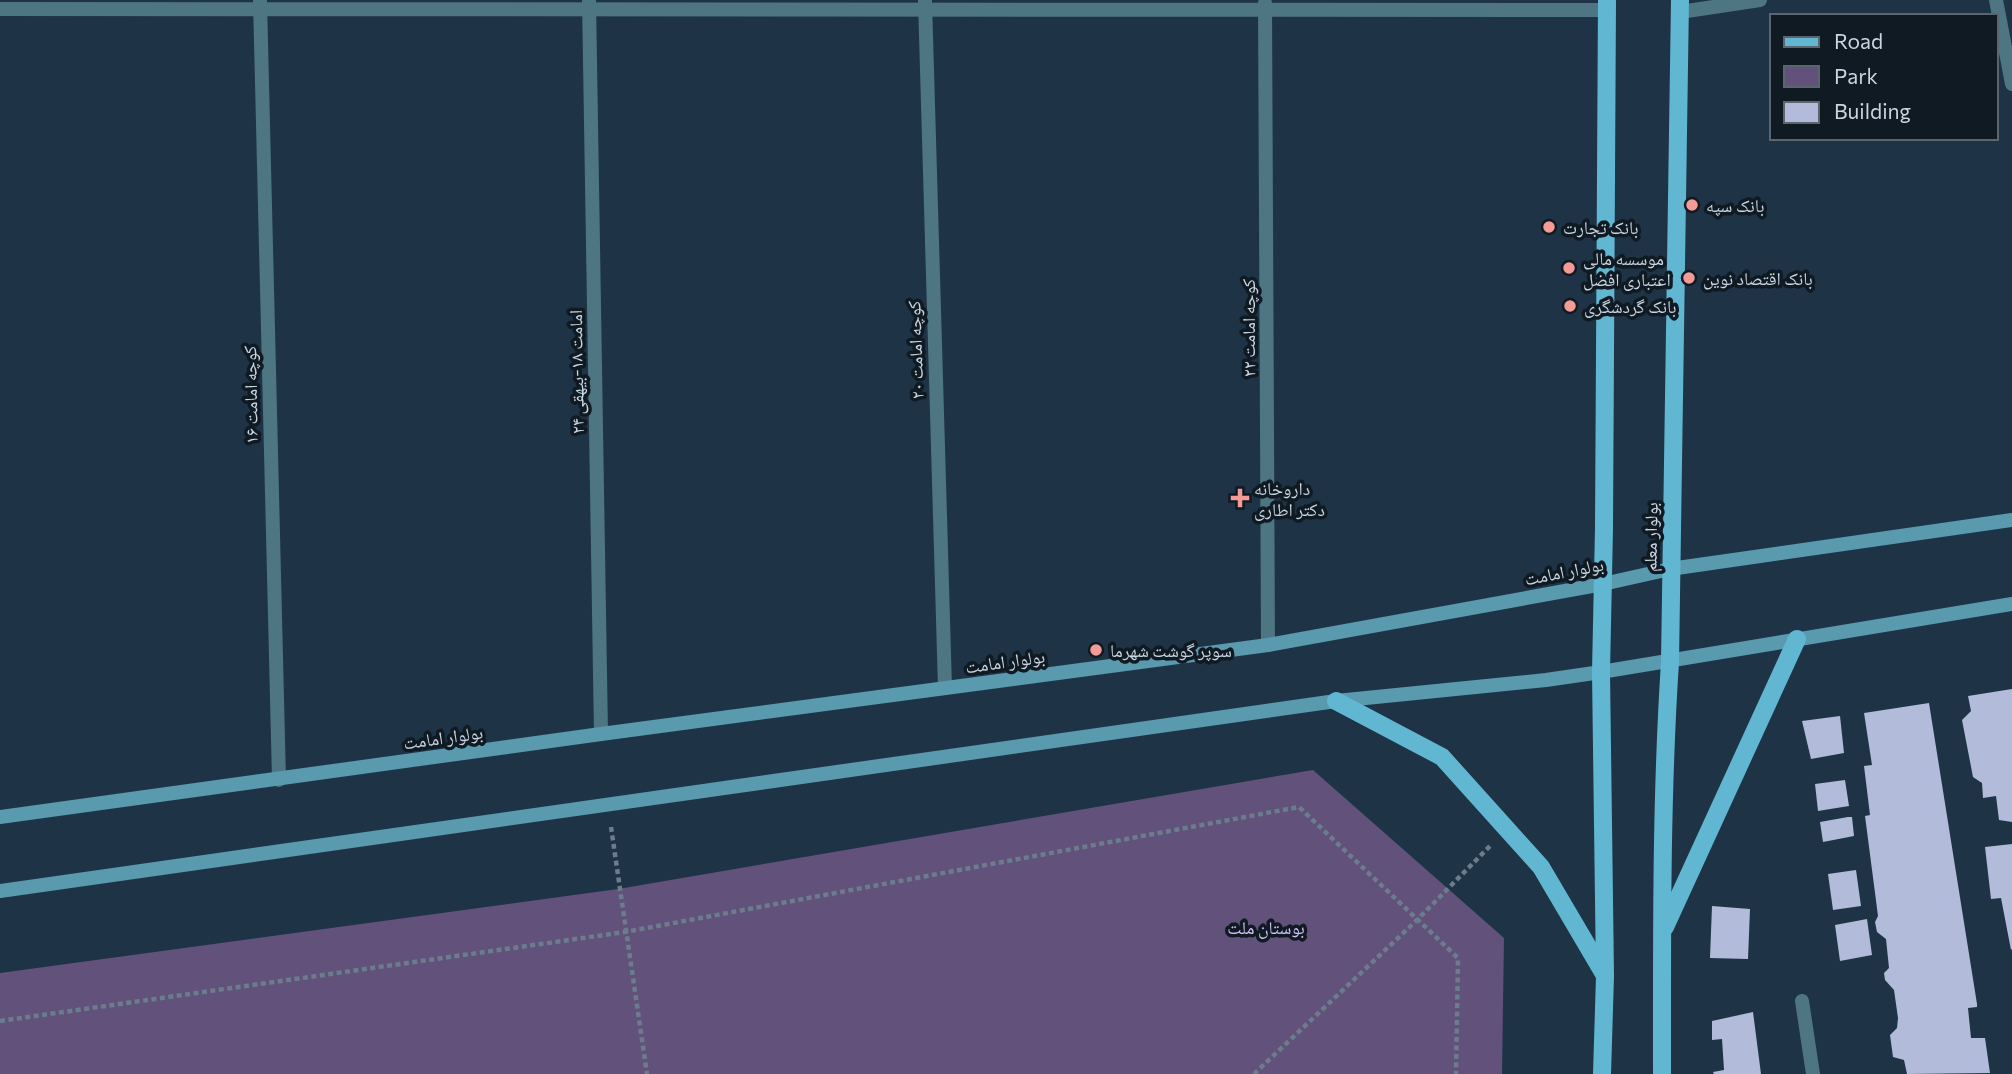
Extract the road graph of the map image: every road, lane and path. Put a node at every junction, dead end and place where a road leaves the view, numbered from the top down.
1 (1760, 0) edge
2 (1996, 0) edge
3 (260, 4) edge
4 (589, 5) edge
5 (925, 5) edge
6 (1265, 5) edge
7 (1607, 5) edge
8 (1680, 6) edge
9 (0, 9) edge
10 (2012, 84) edge
11 (2012, 520) edge
12 (1670, 569) junction
13 (1603, 584) junction
14 (2012, 604) edge
15 (1797, 639) junction
16 (1268, 645) junction
17 (1670, 662) junction
18 (1601, 672) junction
19 (945, 688) junction
20 (1336, 701) junction
21 (601, 734) junction
22 (279, 779) junction
23 (608, 806) junction
24 (0, 817) edge
25 (1508, 828) junction
26 (0, 891) edge
27 (1417, 919) junction
28 (625, 932) junction
29 (1662, 934) junction
30 (1605, 975) junction
31 (1802, 1001) dead end
32 (0, 1021) edge
33 (647, 1074) edge
34 (1254, 1074) edge
35 (1456, 1074) edge
36 (1602, 1074) edge
37 (1662, 1074) edge
38 (1813, 1074) edge

1 - 8 street
2 - 10 street
3 - 4 street
3 - 9 street
3 - 22 street, کوچه امامت ۱۶
4 - 5 street
4 - 21 street, امامت ۱۸-بیهقی ۲۴
5 - 6 street
5 - 19 street, کوچه امامت ۲۰
6 - 7 street
6 - 16 street, کوچه امامت ۲۲
7 - 13 main road
8 - 12 main road, بولوار معلم
11 - 12 main road, بولوار امامت
12 - 13 main road, بولوار امامت
12 - 17 main road, بولوار معلم
13 - 16 main road, بولوار امامت
13 - 18 main road
14 - 15 main road
15 - 17 main road
15 - 29 main road
16 - 19 main road, بولوار امامت
17 - 18 main road
17 - 29 main road, بولوار معلم
18 - 20 main road
18 - 30 main road
19 - 21 main road, بولوار امامت
20 - 23 main road
20 - 25 main road
21 - 22 main road, بولوار امامت
22 - 24 main road, بولوار امامت
23 - 26 main road
23 - 28 path
25 - 27 path
25 - 30 main road
27 - 28 path
27 - 34 path
27 - 35 path
28 - 32 path
28 - 33 path
29 - 37 main road, بولوار معلم
30 - 36 main road
31 - 38 street

